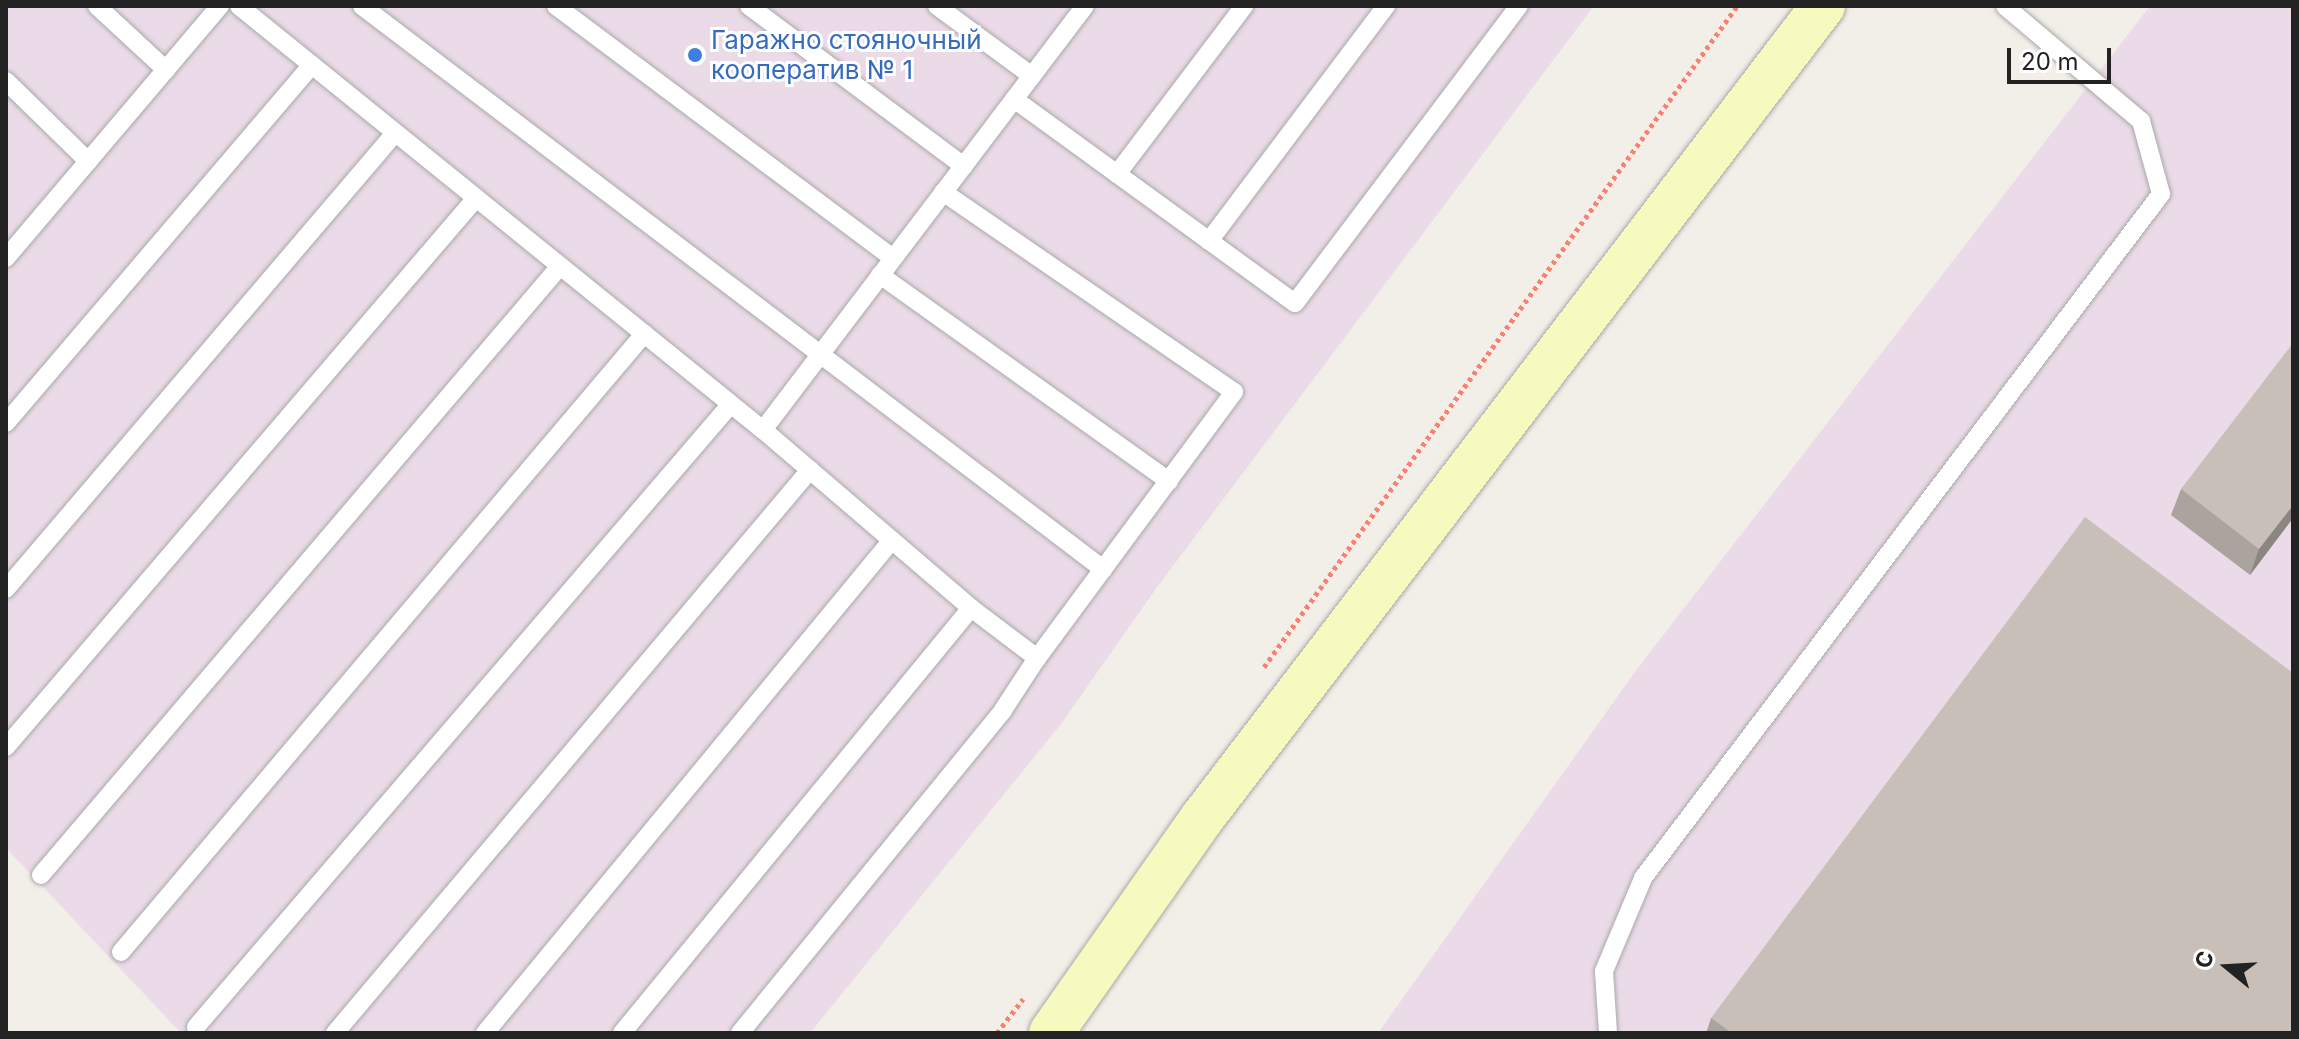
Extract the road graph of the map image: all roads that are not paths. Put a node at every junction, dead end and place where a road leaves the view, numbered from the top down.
1 (97, 6) edge
2 (220, 6) edge
3 (239, 6) edge
4 (362, 6) edge
5 (556, 6) edge
6 (749, 6) edge
7 (937, 6) edge
8 (1085, 6) edge
9 (1244, 6) edge
10 (1386, 6) edge
11 (1519, 6) edge
12 (1823, 6) edge
13 (2005, 6) edge
14 (312, 65) junction
15 (166, 70) junction
16 (1032, 76) junction
17 (6, 81) edge
18 (1014, 99) junction
19 (395, 133) junction
20 (88, 161) junction
21 (964, 166) junction
22 (1117, 174) junction
23 (943, 192) junction
24 (476, 198) junction
25 (1209, 241) junction
26 (6, 258) edge
27 (893, 258) junction
28 (560, 266) junction
29 (880, 275) junction
30 (644, 334) junction
31 (821, 353) junction
32 (731, 404) junction
33 (6, 423) edge
34 (763, 430) junction
35 (810, 470) junction
36 (1169, 481) junction
37 (892, 540) junction
38 (1103, 569) junction
39 (6, 589) edge
40 (971, 608) junction
41 (1037, 658) junction
42 (6, 747) edge
43 (41, 875) dead end
44 (121, 952) dead end
45 (196, 1027) dead end
46 (1054, 1032) edge
47 (335, 1033) edge
48 (485, 1033) edge
49 (622, 1033) edge
50 (740, 1033) edge
51 (1608, 1033) edge

1 - 15 lane
2 - 15 lane
3 - 14 lane
4 - 31 lane
5 - 27 lane
6 - 21 lane
7 - 16 lane
8 - 16 lane
9 - 22 lane
10 - 25 lane
11 - 25 lane
12 - 46 main road
13 - 51 lane
14 - 19 lane
14 - 33 lane
15 - 20 lane
16 - 18 lane
17 - 20 lane
18 - 21 lane
18 - 22 lane
19 - 24 lane
19 - 39 lane
20 - 26 lane
21 - 23 lane
22 - 25 lane
23 - 27 lane
23 - 36 lane
24 - 28 lane
24 - 42 lane
27 - 29 lane
28 - 30 lane
28 - 43 lane
29 - 31 lane
29 - 36 lane
30 - 32 lane
30 - 44 lane
31 - 34 lane
31 - 38 lane
32 - 34 lane
32 - 45 lane
34 - 35 lane
35 - 37 lane
35 - 47 lane
36 - 38 lane
37 - 40 lane
37 - 48 lane
38 - 41 lane
40 - 41 lane
40 - 49 lane
41 - 50 lane

